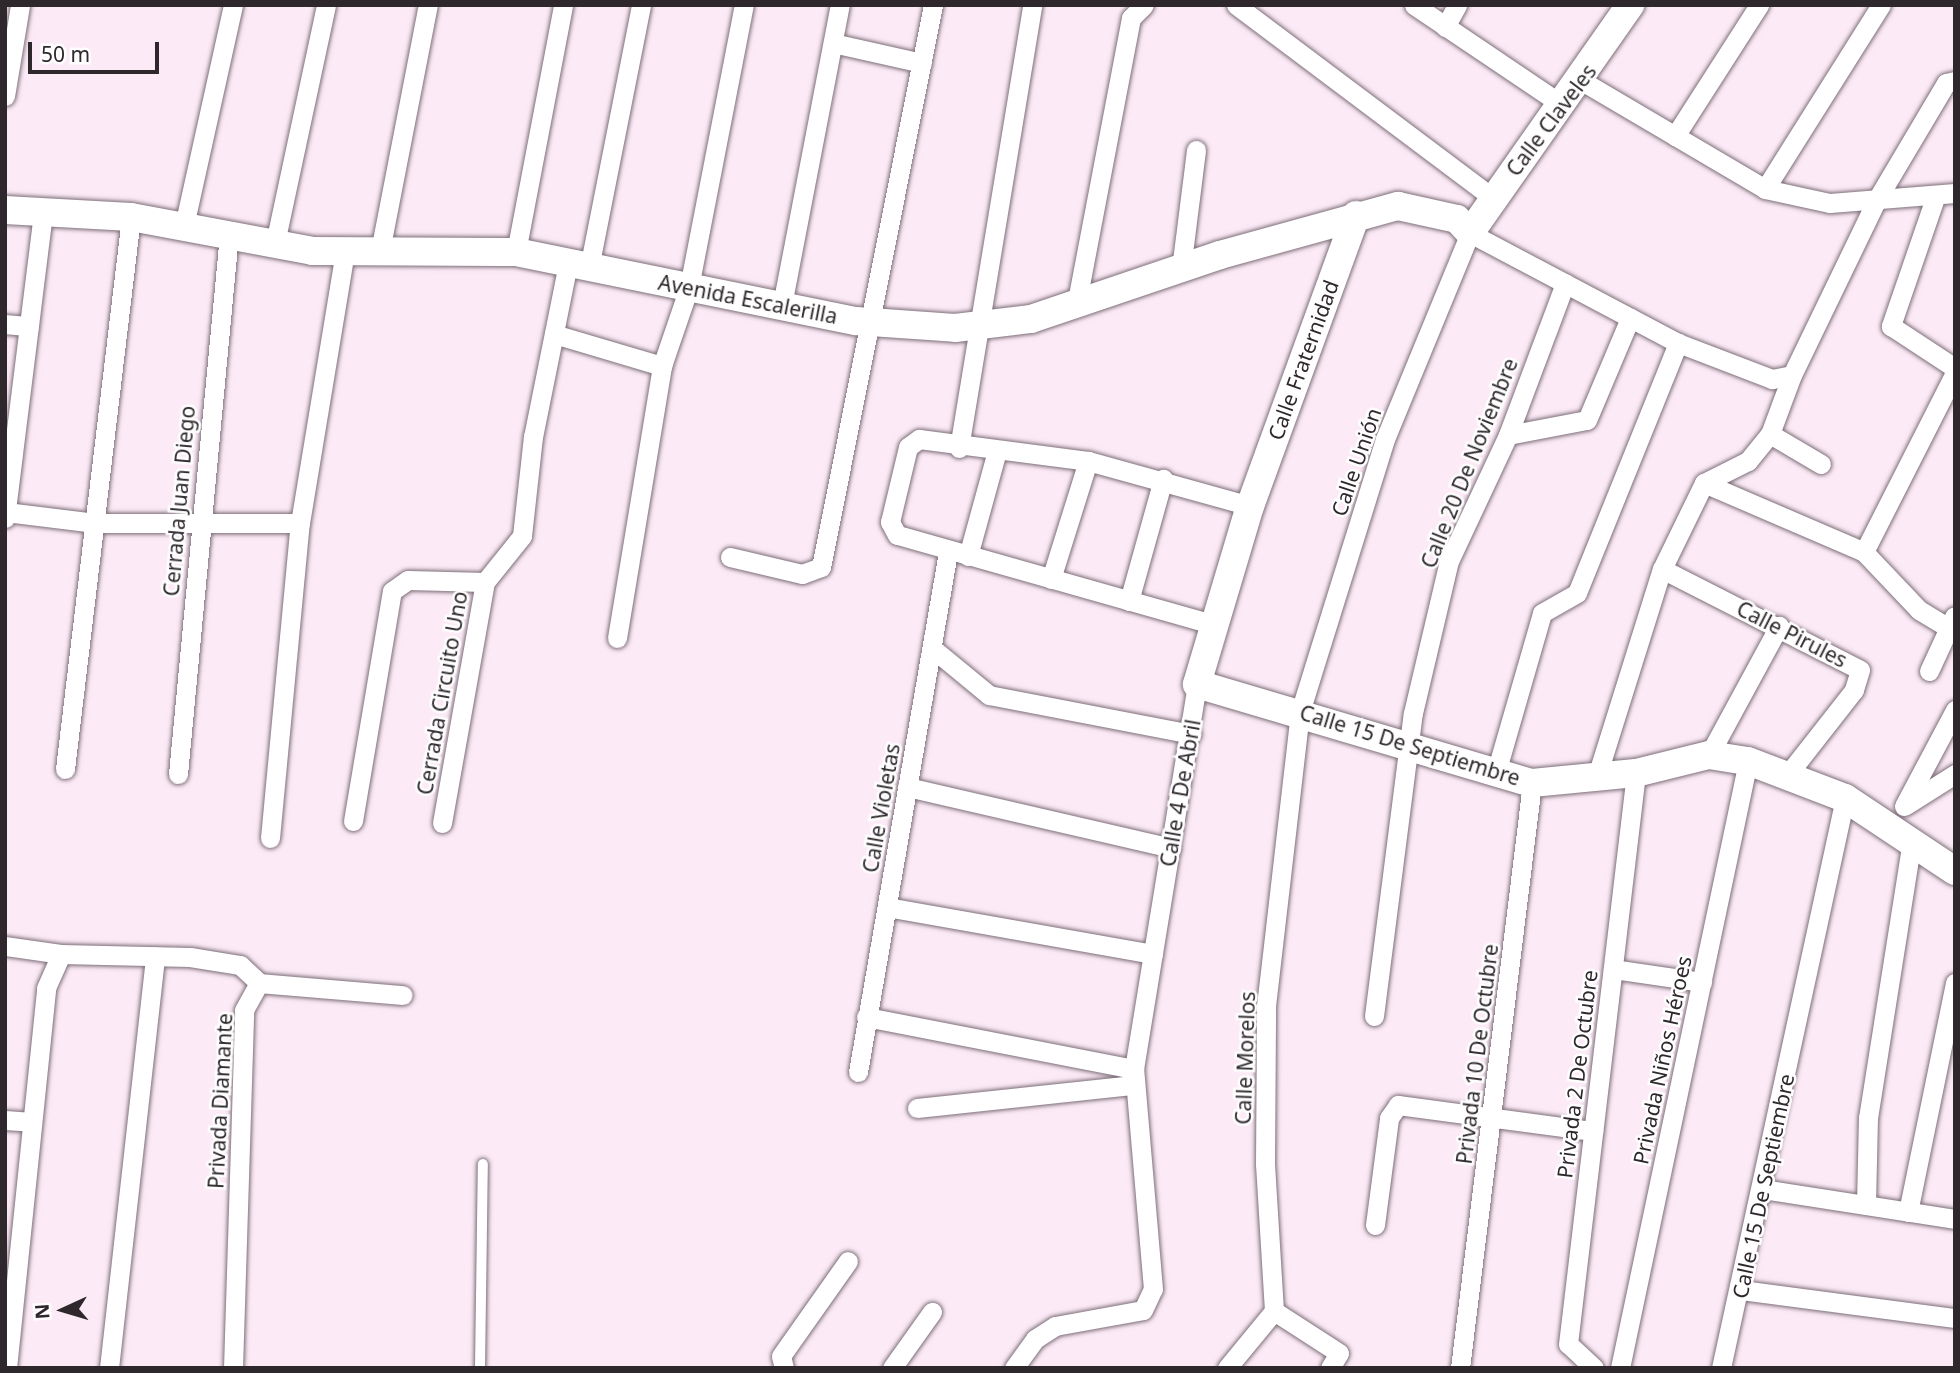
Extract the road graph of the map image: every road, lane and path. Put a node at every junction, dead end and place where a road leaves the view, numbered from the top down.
1 (20, 5) edge
2 (233, 5) edge
3 (326, 5) edge
4 (428, 5) edge
5 (564, 5) edge
6 (641, 5) edge
7 (744, 5) edge
8 (840, 5) edge
9 (933, 5) edge
10 (1032, 5) edge
11 (1236, 5) edge
12 (1415, 5) edge
13 (1457, 5) edge
14 (1630, 5) edge
15 (1759, 5) edge
16 (1881, 5) edge
17 (1138, 12) edge
18 (1445, 27) junction
19 (833, 43) junction
20 (922, 63) junction
21 (1582, 81) junction
22 (1955, 81) edge
23 (5, 96) edge
24 (1561, 104) junction
25 (1675, 136) junction
26 (1196, 150) dead end
27 (1766, 190) junction
28 (1946, 194) edge
29 (1493, 198) junction
30 (1876, 201) junction
31 (5, 210) edge
32 (43, 214) junction
33 (1356, 215) junction
34 (131, 217) junction
35 (184, 226) junction
36 (1470, 233) junction
37 (229, 234) junction
38 (275, 243) junction
39 (345, 251) junction
40 (380, 251) junction
41 (516, 252) junction
42 (578, 266) junction
43 (1181, 269) junction
44 (1565, 283) junction
45 (689, 287) junction
46 (782, 305) junction
47 (1076, 306) junction
48 (1630, 318) junction
49 (872, 322) junction
50 (5, 324) edge
51 (976, 325) junction
52 (29, 326) junction
53 (554, 334) junction
54 (1678, 343) junction
55 (662, 366) junction
56 (1955, 370) edge
57 (1792, 375) junction
58 (1770, 434) junction
59 (1508, 435) junction
60 (959, 448) junction
61 (997, 451) junction
62 (1088, 461) junction
63 (1821, 464) dead end
64 (1163, 479) junction
65 (1704, 483) junction
66 (1250, 506) junction
67 (6, 512) edge
68 (5, 517) edge
69 (95, 523) junction
70 (300, 523) junction
71 (198, 524) junction
72 (948, 552) junction
73 (1864, 552) junction
74 (730, 556) dead end
75 (968, 556) junction
76 (1662, 569) junction
77 (1051, 579) junction
78 (485, 582) junction
79 (1129, 601) junction
80 (1952, 622) edge
81 (1212, 624) junction
82 (1779, 626) junction
83 (617, 638) dead end
84 (932, 648) junction
85 (1928, 671) dead end
86 (1197, 684) junction
87 (1955, 710) edge
88 (1300, 712) junction
89 (1191, 734) junction
90 (1409, 746) junction
91 (1709, 755) junction
92 (1748, 761) junction
93 (65, 769) dead end
94 (1497, 769) junction
95 (1636, 773) junction
96 (1789, 773) junction
97 (178, 774) dead end
98 (1955, 774) edge
99 (1596, 779) junction
100 (1532, 783) junction
101 (907, 787) junction
102 (1845, 799) junction
103 (1904, 806) junction
104 (353, 821) dead end
105 (1878, 822) junction
106 (442, 823) dead end
107 (270, 838) dead end
108 (1911, 846) junction
109 (1171, 848) junction
110 (1955, 870) edge
111 (887, 907) junction
112 (5, 946) edge
113 (61, 954) junction
114 (1153, 954) junction
115 (155, 957) junction
116 (1613, 969) junction
117 (1702, 982) junction
118 (259, 983) junction
119 (1955, 983) edge
120 (402, 995) dead end
121 (1374, 1016) dead end
122 (866, 1017) junction
123 (858, 1072) dead end
124 (1134, 1077) junction
125 (917, 1108) dead end
126 (1492, 1119) junction
127 (5, 1120) edge
128 (32, 1122) junction
129 (1593, 1131) junction
130 (483, 1164) dead end
131 (1763, 1189) junction
132 (1866, 1205) junction
133 (1908, 1212) junction
134 (1955, 1219) edge
135 (1375, 1225) dead end
136 (848, 1261) dead end
137 (1741, 1290) junction
138 (1273, 1311) junction
139 (932, 1312) dead end
140 (1955, 1318) edge
141 (7, 1368) edge
142 (109, 1368) edge
143 (233, 1368) edge
144 (480, 1368) edge
145 (784, 1368) edge
146 (892, 1368) edge
147 (1014, 1368) edge
148 (1227, 1368) edge
149 (1330, 1368) edge
150 (1460, 1368) edge
151 (1594, 1368) edge
152 (1619, 1368) edge
153 (1721, 1368) edge

1 - 23 street
2 - 35 street
3 - 38 street
4 - 40 street
5 - 41 street
6 - 42 street, Cerrada Circuito Uno
7 - 45 street
8 - 19 street
9 - 20 street
10 - 51 street
11 - 29 street
12 - 18 street
13 - 18 street
14 - 21 main road, Calle Claveles
15 - 25 street
16 - 27 street
17 - 47 street
18 - 24 street
19 - 20 street
19 - 46 street
20 - 49 street
21 - 24 main road, Calle Claveles
21 - 25 street
22 - 30 street
24 - 29 main road, Calle Claveles
25 - 27 street
26 - 43 street
27 - 30 street
28 - 30 street
28 - 56 street
29 - 36 main road, Calle Claveles
30 - 57 street
31 - 32 main road, Avenida Escalerilla
32 - 34 main road, Avenida Escalerilla
32 - 52 street
33 - 36 main road, Avenida Escalerilla
33 - 43 main road, Avenida Escalerilla
33 - 66 main road, Calle Fraternidad
34 - 35 main road, Avenida Escalerilla
34 - 69 street
35 - 37 main road, Avenida Escalerilla
36 - 44 street
36 - 88 street, Calle Unión
37 - 38 main road, Avenida Escalerilla
37 - 71 street, Cerrada Juan Diego
38 - 39 main road, Avenida Escalerilla
39 - 40 main road, Avenida Escalerilla
39 - 70 street
40 - 41 main road, Avenida Escalerilla
41 - 42 main road, Avenida Escalerilla
42 - 45 main road, Avenida Escalerilla
42 - 53 street, Cerrada Circuito Uno
43 - 47 main road, Avenida Escalerilla
44 - 48 street
44 - 59 street, Calle 20 De Noviembre
45 - 46 main road, Avenida Escalerilla
45 - 55 street
46 - 49 main road, Avenida Escalerilla
47 - 51 main road, Avenida Escalerilla
48 - 54 street
48 - 59 street
49 - 51 main road, Avenida Escalerilla
49 - 74 street
50 - 52 street
51 - 60 street
52 - 67 street
53 - 55 street
53 - 78 street, Cerrada Circuito Uno
54 - 57 street
54 - 94 street
55 - 83 street
56 - 73 street
57 - 58 street
58 - 63 street
58 - 65 street
59 - 90 street, Calle 20 De Noviembre
60 - 61 street
60 - 72 street
61 - 62 street
61 - 75 street
62 - 64 street
62 - 77 street
64 - 66 street
64 - 79 street
65 - 73 street
65 - 76 street
66 - 81 main road, Calle 4 De Abril
67 - 68 street
67 - 69 street
69 - 71 street
69 - 93 street
70 - 71 street
70 - 107 street
71 - 97 street, Cerrada Juan Diego
72 - 75 street
72 - 84 street, Calle Violetas
73 - 80 street
75 - 77 street
76 - 82 street, Calle Pirules
76 - 99 street
77 - 79 street
78 - 104 street
78 - 106 street, Cerrada Circuito Uno
79 - 81 street
80 - 85 street
81 - 86 main road, Calle 4 De Abril
82 - 91 street
82 - 96 street, Calle Pirules
84 - 89 street
84 - 101 street, Calle Violetas
86 - 88 main road, Calle 15 De Septiembre
86 - 89 street, Calle 4 De Abril
87 - 103 street
88 - 90 main road, Calle 15 De Septiembre
88 - 138 street, Calle Morelos
89 - 109 street, Calle 4 De Abril
90 - 94 main road, Calle 15 De Septiembre
90 - 121 street, Calle 20 De Noviembre
91 - 92 main road, Calle 15 De Septiembre
91 - 95 main road, Calle 15 De Septiembre
92 - 96 main road, Calle 15 De Septiembre
92 - 117 street, Privada Niños Héroes
94 - 100 main road, Calle 15 De Septiembre
95 - 99 main road, Calle 15 De Septiembre
95 - 116 street, Privada 2 De Octubre
96 - 102 main road
98 - 103 street
99 - 100 main road, Calle 15 De Septiembre
100 - 126 street, Privada 10 De Octubre
101 - 109 street
101 - 111 street, Calle Violetas
102 - 105 main road
102 - 131 street, Calle 15 De Septiembre
103 - 105 street
105 - 108 main road
108 - 110 main road
108 - 132 street
109 - 114 street, Calle 4 De Abril
111 - 114 street
111 - 122 street, Calle Violetas
112 - 113 street
113 - 115 street
113 - 128 street
114 - 124 street, Calle 4 De Abril
115 - 118 street
115 - 142 street
116 - 117 street
116 - 129 street, Privada 2 De Octubre
117 - 152 street, Privada Niños Héroes
118 - 120 street
118 - 143 street, Privada Diamante
119 - 133 street
122 - 123 street, Calle Violetas
122 - 124 street
124 - 125 street
124 - 147 street, Calle 4 De Abril
126 - 129 street
126 - 135 street
126 - 150 street, Privada 10 De Octubre
127 - 128 street
128 - 141 street
129 - 151 street, Privada 2 De Octubre
130 - 144 lane
131 - 132 street
131 - 137 street, Calle 15 De Septiembre
132 - 133 street
133 - 134 street
136 - 145 street
137 - 140 street
137 - 153 street, Calle 15 De Septiembre
138 - 148 street
138 - 149 street
139 - 146 street

